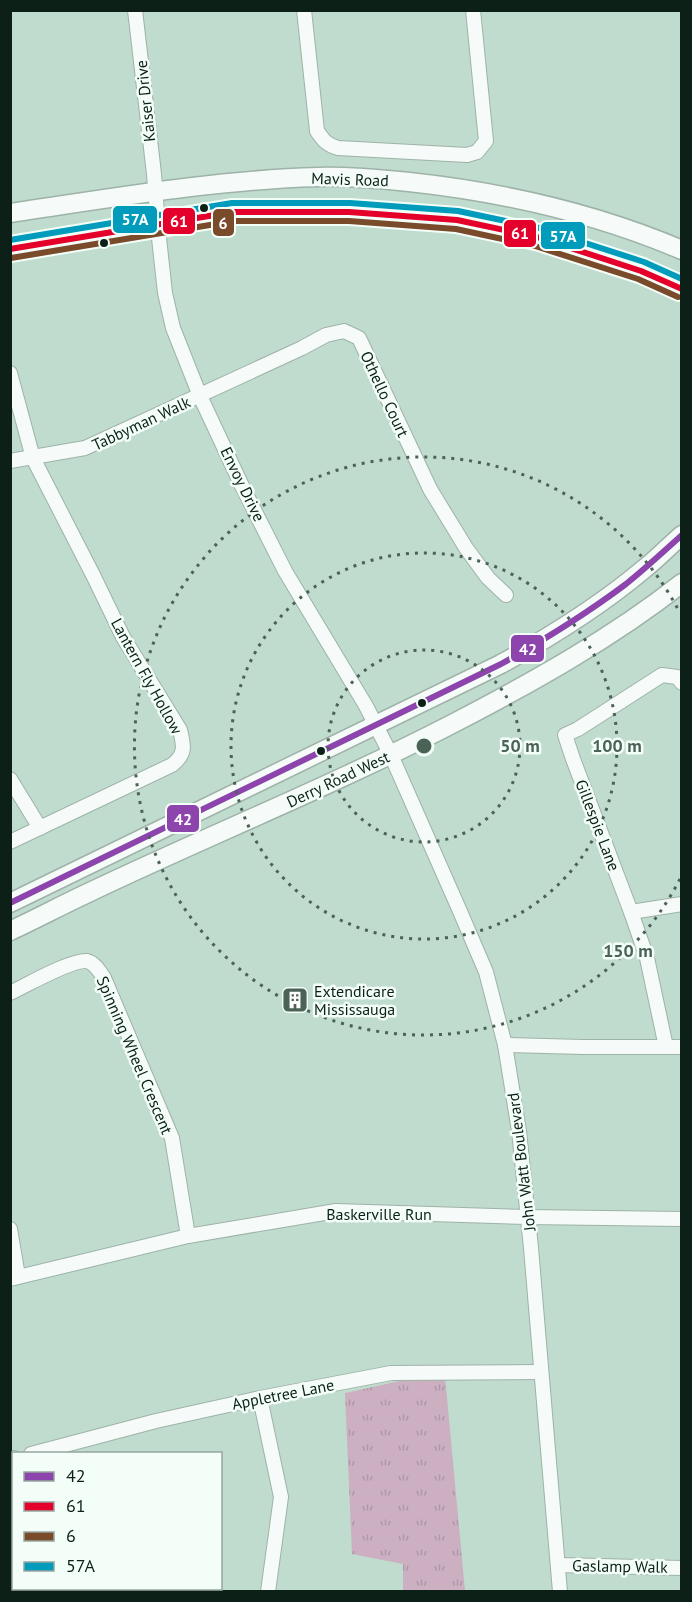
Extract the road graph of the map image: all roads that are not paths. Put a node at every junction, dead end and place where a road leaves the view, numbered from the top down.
1 (135, 10) edge
2 (304, 10) edge
3 (473, 10) edge
4 (154, 192) junction
5 (10, 213) edge
6 (158, 224) junction
7 (10, 249) edge
8 (681, 250) edge
9 (681, 289) edge
10 (10, 373) edge
11 (200, 396) junction
12 (33, 458) junction
13 (10, 461) edge
14 (681, 535) edge
15 (681, 583) edge
16 (506, 595) dead end
17 (681, 683) edge
18 (376, 725) junction
19 (391, 755) junction
20 (10, 779) edge
21 (40, 828) junction
22 (10, 842) edge
23 (10, 903) edge
24 (681, 904) edge
25 (631, 912) junction
26 (10, 931) edge
27 (10, 993) edge
28 (505, 1044) junction
29 (666, 1047) junction
30 (681, 1047) edge
31 (527, 1216) junction
32 (681, 1219) edge
33 (10, 1229) edge
34 (188, 1236) junction
35 (14, 1278) edge
36 (541, 1372) junction
37 (260, 1398) junction
38 (39, 1452) edge
39 (558, 1564) junction
40 (681, 1568) edge
41 (268, 1592) edge
42 (560, 1592) edge

1 - 4 street, Kaiser Drive
2 - 3 street
4 - 5 main road, Mavis Road
4 - 6 street, Envoy Drive
4 - 8 main road, Mavis Road
6 - 7 main road, Mavis Road
6 - 9 main road, Mavis Road
6 - 11 street, Envoy Drive
10 - 12 street
11 - 12 street, Tabbyman Walk
11 - 16 street, Othello Court
11 - 18 street, Envoy Drive
12 - 13 street, Tabbyman Walk
12 - 21 street, Lantern Fly Hollow
14 - 18 main road, Derry Road West
15 - 19 main road, Derry Road West
17 - 25 street, Gillespie Lane
18 - 19 street, Envoy Drive
18 - 23 main road, Derry Road West
19 - 26 main road, Derry Road West
19 - 28 street, John Watt Boulevard
20 - 21 street
21 - 22 street, Lantern Fly Hollow
24 - 25 street
25 - 29 street, Gillespie Lane
27 - 34 street, Spinning Wheel Crescent
28 - 29 street
28 - 31 street, John Watt Boulevard
29 - 30 street
31 - 32 street, Baskerville Run
31 - 34 street, Baskerville Run
31 - 36 street, John Watt Boulevard
33 - 35 street
34 - 35 street, Baskerville Run
36 - 37 street, Appletree Lane
36 - 39 street, John Watt Boulevard
37 - 38 street, Appletree Lane
37 - 41 street
39 - 40 street, Gaslamp Walk
39 - 42 street, John Watt Boulevard

